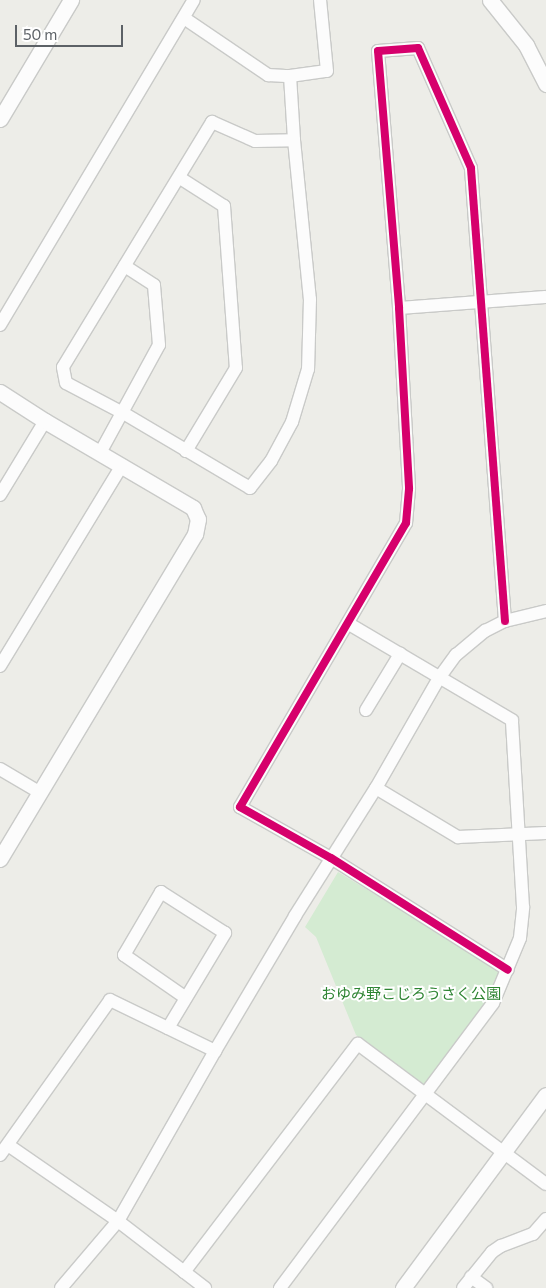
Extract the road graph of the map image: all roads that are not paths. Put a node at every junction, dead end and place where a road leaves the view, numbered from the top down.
1 (71, 0) edge
2 (194, 0) edge
3 (320, 0) edge
4 (492, 0) edge
5 (184, 18) junction
6 (290, 76) junction
7 (546, 84) edge
8 (0, 119) edge
9 (294, 140) junction
10 (180, 178) junction
11 (125, 266) junction
12 (546, 297) edge
13 (480, 302) junction
14 (399, 308) junction
15 (0, 325) edge
16 (0, 392) edge
17 (123, 413) junction
18 (45, 421) junction
19 (186, 451) junction
20 (100, 453) junction
21 (122, 465) junction
22 (0, 495) edge
23 (546, 611) edge
24 (506, 621) junction
25 (349, 624) junction
26 (400, 654) junction
27 (0, 666) edge
28 (439, 678) junction
29 (366, 710) dead end
30 (0, 769) edge
31 (376, 788) junction
32 (39, 792) junction
33 (546, 833) edge
34 (520, 835) junction
35 (331, 858) junction
36 (0, 859) edge
37 (508, 970) junction
38 (186, 998) junction
39 (168, 1028) junction
40 (215, 1051) junction
41 (425, 1094) junction
42 (546, 1095) edge
43 (4, 1150) edge
44 (503, 1152) junction
45 (546, 1184) edge
46 (546, 1219) edge
47 (118, 1221) junction
48 (184, 1272) junction
49 (472, 1277) junction
50 (65, 1286) edge
51 (205, 1288) edge
52 (280, 1288) edge
53 (403, 1288) edge
54 (463, 1288) edge
55 (486, 1288) edge

1 - 8 street
2 - 5 street
3 - 6 street
4 - 7 street
5 - 6 street
5 - 15 street
6 - 9 street
9 - 10 street
9 - 19 street
10 - 11 street
10 - 19 street
11 - 17 street
11 - 17 street
12 - 13 street
13 - 14 street
13 - 14 street
13 - 24 street
14 - 25 street
16 - 18 street
17 - 19 street
17 - 20 street
18 - 20 street
18 - 22 street
20 - 21 street
21 - 27 street
21 - 32 street
23 - 24 street
24 - 28 street
25 - 26 street
25 - 35 street
26 - 28 street
26 - 29 street
28 - 31 street
28 - 34 street
30 - 32 street
31 - 34 street
31 - 35 street
32 - 36 street
33 - 34 street
34 - 37 street
35 - 37 street
35 - 40 street
37 - 41 street
38 - 38 street
38 - 39 street
39 - 40 street
39 - 43 street
40 - 47 street
41 - 44 street
41 - 48 street
41 - 52 street
42 - 44 street
43 - 47 street
44 - 45 street
44 - 53 street
46 - 49 street
47 - 48 street
47 - 50 street
48 - 51 street
49 - 54 street
49 - 55 street

